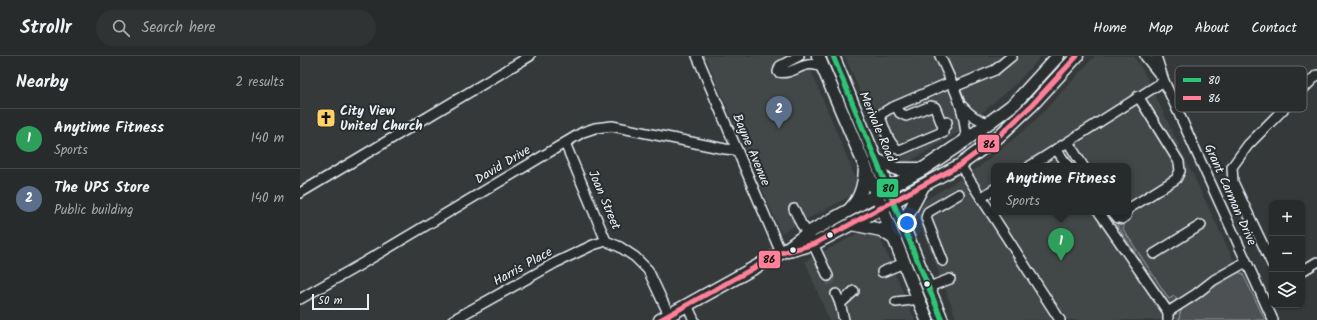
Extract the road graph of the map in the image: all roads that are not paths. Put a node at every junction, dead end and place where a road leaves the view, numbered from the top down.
1 (530, 56) edge
2 (697, 56) edge
3 (799, 56) edge
4 (818, 56) edge
5 (833, 56) edge
6 (841, 56) edge
7 (940, 56) edge
8 (1012, 56) edge
9 (1058, 56) edge
10 (1077, 56) edge
11 (1145, 56) edge
12 (1156, 56) edge
13 (838, 68) junction
14 (824, 69) junction
15 (1317, 75) edge
16 (1164, 81) junction
17 (952, 85) junction
18 (1307, 85) edge
19 (1138, 96) junction
20 (959, 103) junction
21 (1175, 105) edge
22 (893, 108) junction
23 (1178, 112) edge
24 (1281, 112) edge
25 (989, 123) junction
26 (902, 139) dead end
27 (966, 140) junction
28 (1068, 142) junction
29 (565, 143) junction
30 (906, 148) junction
31 (1056, 149) junction
32 (737, 150) junction
33 (876, 160) junction
34 (1035, 163) edge
35 (1066, 163) edge
36 (1081, 163) edge
37 (960, 165) junction
38 (865, 166) junction
39 (923, 169) junction
40 (924, 186) junction
41 (888, 189) junction
42 (991, 191) edge
43 (300, 193) edge
44 (959, 194) dead end
45 (876, 195) junction
46 (981, 198) junction
47 (893, 202) junction
48 (1131, 207) edge
49 (850, 208) junction
50 (882, 208) junction
51 (794, 209) dead end
52 (991, 213) edge
53 (992, 215) edge
54 (1101, 215) edge
55 (1115, 215) edge
56 (1126, 215) edge
57 (852, 224) junction
58 (1201, 226) dead end
59 (905, 231) junction
60 (811, 238) junction
61 (895, 240) junction
62 (606, 241) junction
63 (781, 253) junction
64 (1154, 254) dead end
65 (1269, 258) edge
66 (943, 261) dead end
67 (1246, 262) junction
68 (1317, 262) edge
69 (904, 263) junction
70 (1305, 269) edge
71 (882, 272) dead end
72 (828, 276) tunnel mouth
73 (950, 278) dead end
74 (929, 287) junction
75 (854, 291) dead end
76 (836, 294) tunnel mouth
77 (300, 299) edge
78 (919, 299) junction
79 (896, 302) dead end
80 (840, 304) junction
81 (687, 305) junction
82 (1168, 316) edge
83 (664, 318) edge
84 (453, 320) edge
85 (694, 320) edge
86 (844, 320) edge
87 (927, 320) edge
88 (942, 320) edge
89 (1060, 320) edge
90 (1273, 320) edge

1 - 43 street
2 - 32 street, Bayne Avenue
3 - 14 street
4 - 14 main road, Merivale Road
5 - 13 main road, Merivale Road
6 - 13 street
7 - 17 street
8 - 17 street
9 - 25 main road
10 - 37 main road
11 - 16 street, Grant Carman Drive
12 - 16 street, Grant Carman Drive
13 - 33 main road, Merivale Road
14 - 38 main road, Merivale Road
15 - 18 street
16 - 19 street
16 - 21 street, Grant Carman Drive
17 - 20 street
17 - 22 street
19 - 28 street
19 - 48 street
20 - 25 street
20 - 27 street
22 - 30 street
22 - 30 street
23 - 67 street, Grant Carman Drive
24 - 65 street
25 - 27 main road
26 - 30 street
27 - 39 main road
28 - 31 street
28 - 36 street
29 - 32 street, David Drive
29 - 62 street, Joan Street
29 - 77 street, David Drive
31 - 34 street
31 - 35 street
32 - 63 street, Bayne Avenue
33 - 39 main road
33 - 41 main road, Merivale Road
37 - 40 main road
37 - 46 street
38 - 45 main road, Merivale Road
38 - 49 main road
39 - 41 main road
40 - 47 main road
40 - 59 main road
41 - 45 main road
41 - 47 main road, Merivale Road
42 - 46 street
44 - 66 street
45 - 49 main road
45 - 50 main road, Merivale Road
46 - 52 street
47 - 50 main road
47 - 59 main road, Merivale Road
49 - 60 main road
50 - 57 main road
50 - 61 main road, Merivale Road
51 - 60 street
53 - 89 street
54 - 82 street
55 - 56 street
57 - 60 main road
57 - 61 main road
58 - 64 street
59 - 74 main road, Merivale Road
60 - 63 main road
60 - 72 street
61 - 69 main road, Merivale Road
62 - 83 street, Joan Street
62 - 84 street, Harris Place
63 - 81 main road
67 - 82 street
67 - 90 street, Grant Carman Drive
68 - 70 street
69 - 71 street
69 - 78 main road, Merivale Road
73 - 74 street
74 - 88 main road, Merivale Road
75 - 80 street
76 - 80 street
78 - 79 street
78 - 87 main road, Merivale Road
80 - 86 street
81 - 83 main road
81 - 85 street

